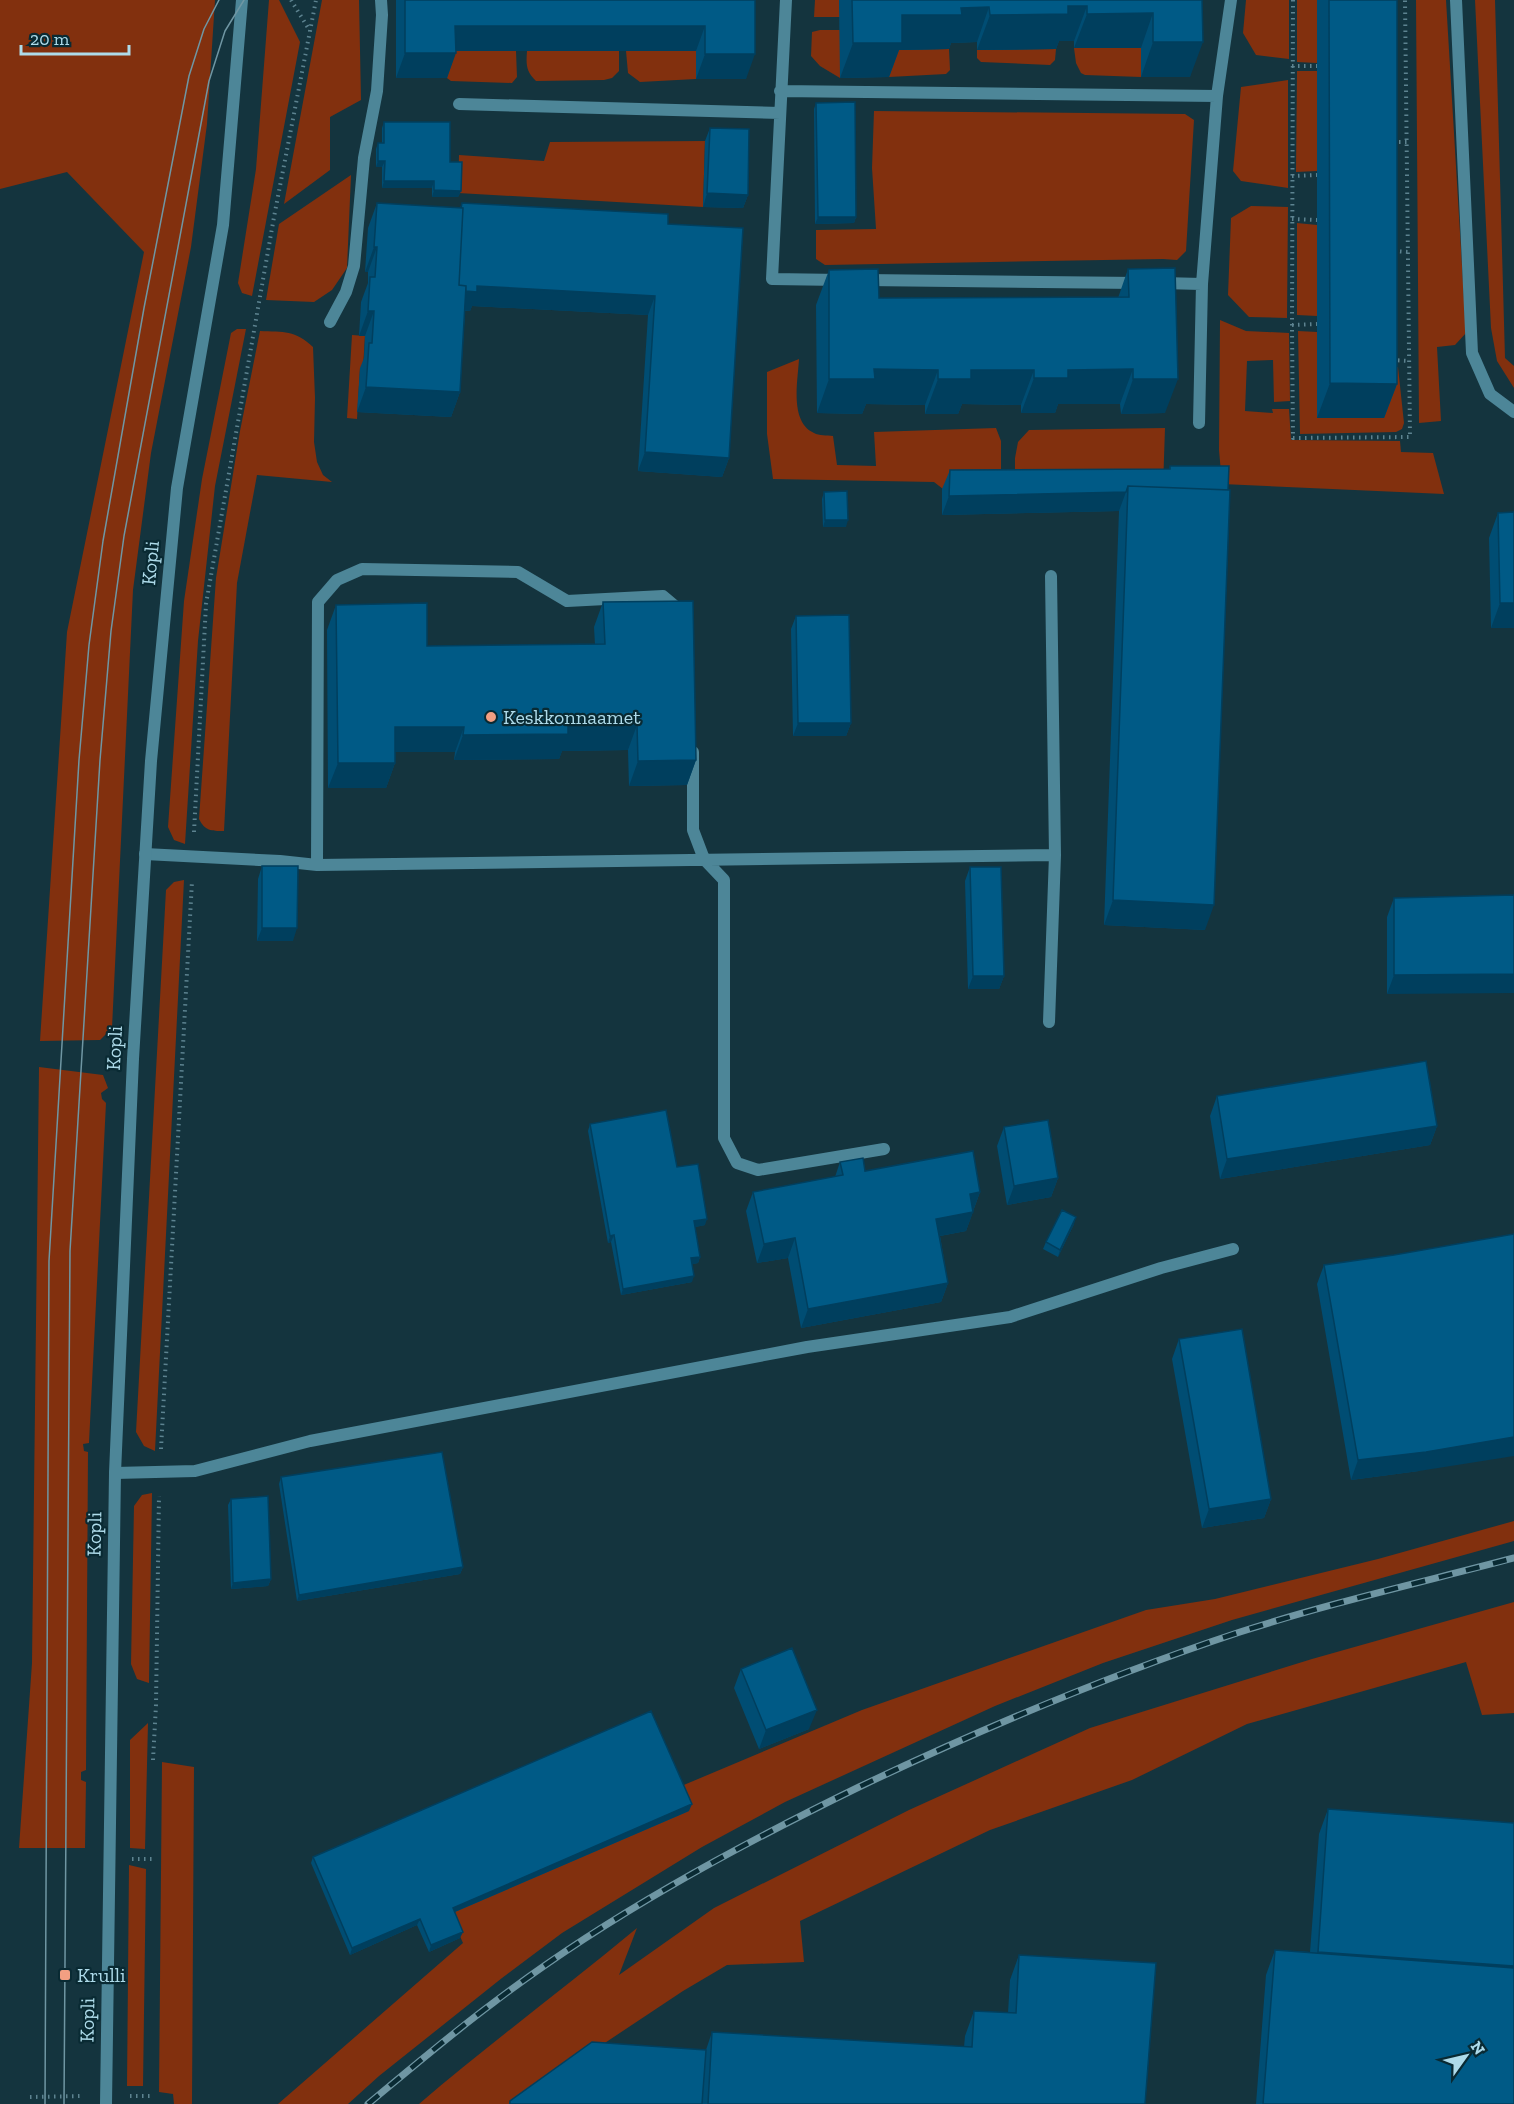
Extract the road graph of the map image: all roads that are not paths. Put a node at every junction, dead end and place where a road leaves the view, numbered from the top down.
1 (242, 0) edge
2 (381, 0) edge
3 (786, 0) edge
4 (1231, 0) edge
5 (1456, 0) edge
6 (780, 91) junction
7 (1217, 96) junction
8 (459, 104) dead end
9 (780, 113) junction
10 (1202, 284) junction
11 (330, 322) dead end
12 (1514, 412) edge
13 (1199, 423) dead end
14 (1051, 576) dead end
15 (686, 618) edge
16 (693, 735) edge
17 (145, 854) junction
18 (1055, 855) junction
19 (704, 859) junction
20 (317, 865) junction
21 (1049, 1022) dead end
22 (884, 1149) dead end
23 (1233, 1249) dead end
24 (115, 1473) junction
25 (106, 2104) edge

1 - 17 street, Kopli
2 - 11 street
3 - 6 street
4 - 7 street
5 - 12 street
6 - 7 street
6 - 9 street
7 - 10 street
8 - 9 street
9 - 10 street
10 - 13 street
14 - 18 street
15 - 20 street
16 - 19 street
17 - 20 street
17 - 24 street, Kopli
18 - 19 street
18 - 21 street
19 - 20 street
19 - 22 street
23 - 24 street
24 - 25 street, Kopli

